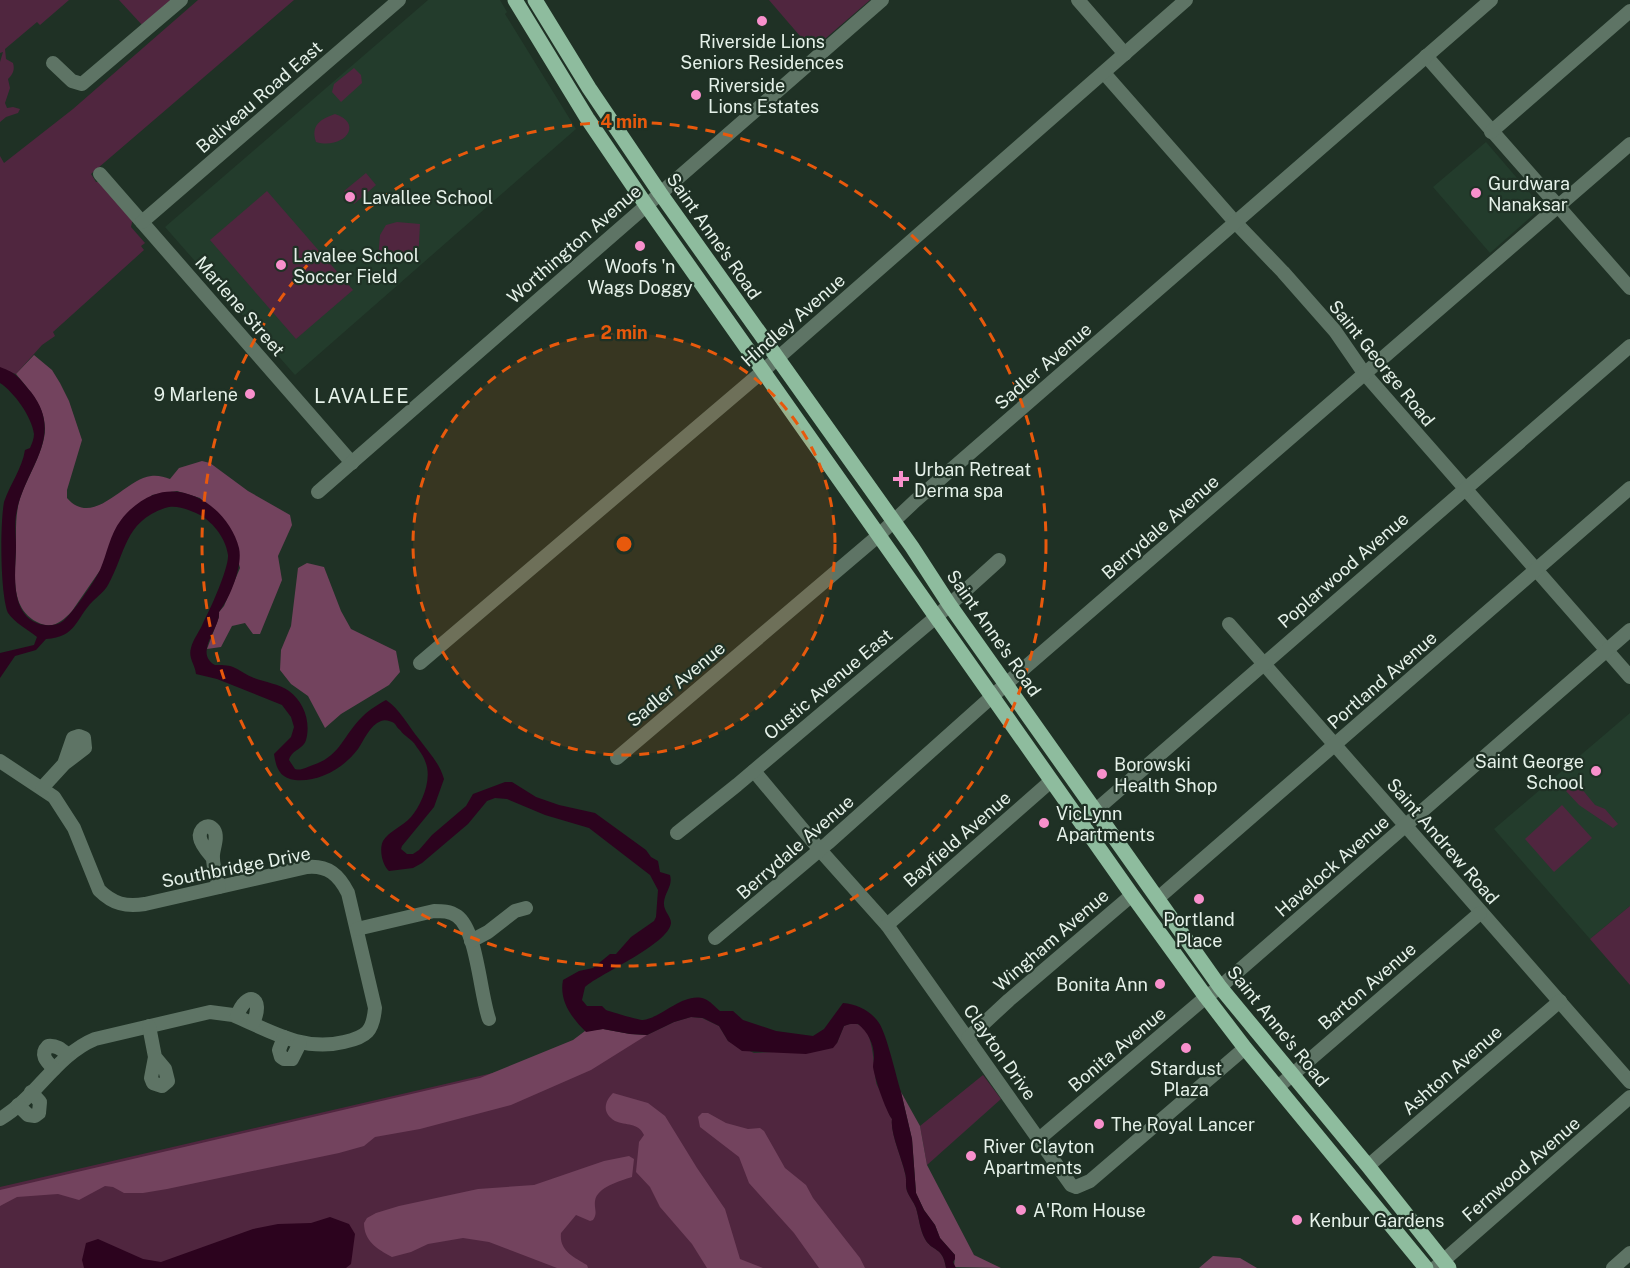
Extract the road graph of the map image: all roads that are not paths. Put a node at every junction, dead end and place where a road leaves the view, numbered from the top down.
1 (181, 0) edge
2 (399, 0) edge
3 (515, 0) edge
4 (535, 0) edge
5 (882, 0) edge
6 (1078, 0) edge
7 (1186, 0) edge
8 (1491, 0) edge
9 (1630, 11) edge
10 (1125, 54) junction
11 (1426, 56) junction
12 (53, 63) dead end
13 (1104, 73) junction
14 (1491, 132) junction
15 (1630, 144) edge
16 (100, 174) dead end
17 (660, 193) junction
18 (646, 205) junction
19 (1558, 206) junction
20 (142, 222) junction
21 (1235, 222) junction
22 (1630, 288) edge
23 (1630, 346) edge
24 (776, 359) junction
25 (763, 371) junction
26 (1364, 374) junction
27 (352, 463) junction
28 (1630, 488) edge
29 (1465, 489) junction
30 (318, 492) dead end
31 (892, 522) junction
32 (879, 536) junction
33 (999, 560) dead end
34 (1536, 570) junction
35 (949, 604) junction
36 (936, 617) junction
37 (1229, 624) dead end
38 (1630, 630) edge
39 (1607, 651) junction
40 (420, 663) dead end
41 (1263, 664) junction
42 (1630, 677) edge
43 (1006, 684) junction
44 (993, 698) junction
45 (1335, 745) junction
46 (617, 758) dead end
47 (0, 761) edge
48 (64, 764) dead end
49 (753, 771) junction
50 (1052, 781) junction
51 (42, 788) junction
52 (1095, 812) junction
53 (1081, 823) junction
54 (1406, 826) junction
55 (677, 833) dead end
56 (820, 850) junction
57 (213, 858) dead end
58 (219, 887) junction
59 (1132, 895) junction
60 (1157, 899) junction
61 (526, 908) dead end
62 (1480, 913) junction
63 (887, 925) junction
64 (357, 929) junction
65 (715, 938) dead end
66 (471, 940) junction
67 (1220, 987) junction
68 (1206, 997) junction
69 (1560, 1001) junction
70 (237, 1016) junction
71 (489, 1019) dead end
72 (252, 1023) junction
73 (148, 1026) junction
74 (284, 1037) junction
75 (968, 1038) junction
76 (300, 1043) junction
77 (1245, 1048) junction
78 (68, 1055) junction
79 (155, 1057) dead end
80 (54, 1069) junction
81 (1292, 1075) junction
82 (1630, 1082) edge
83 (1278, 1087) junction
84 (31, 1092) junction
85 (1630, 1097) edge
86 (18, 1105) junction
87 (0, 1119) edge
88 (1039, 1139) junction
89 (1368, 1166) junction
90 (1630, 1253) edge
91 (1442, 1266) edge
92 (1426, 1268) edge
93 (1613, 1268) edge

1 - 12 street
2 - 20 street, Beliveau Road East
3 - 18 main road, Saint Anne's Road
4 - 17 main road, Saint Anne's Road
5 - 17 street, Worthington Avenue
6 - 10 street
7 - 10 street, Hindley Avenue
8 - 11 street, Sadler Avenue
9 - 14 street
10 - 13 street, Hindley Avenue
11 - 14 street
11 - 21 street, Sadler Avenue
13 - 21 street, Saint George Road
13 - 24 street, Hindley Avenue
14 - 19 street
15 - 19 street, Berrydale Avenue
16 - 20 street, Marlene Street
17 - 18 street, Worthington Avenue
17 - 24 main road, Saint Anne's Road
18 - 25 main road, Saint Anne's Road
18 - 27 street, Worthington Avenue
19 - 22 street
19 - 26 street, Berrydale Avenue
20 - 27 street, Marlene Street
21 - 26 street, Saint George Road
21 - 31 street, Sadler Avenue
23 - 29 street, Poplarwood Avenue
24 - 25 street, Hindley Avenue
24 - 31 main road, Saint Anne's Road
25 - 32 main road, Saint Anne's Road
25 - 40 street, Hindley Avenue
26 - 29 street, Saint George Road
26 - 43 street, Berrydale Avenue
27 - 30 street, Worthington Avenue
28 - 34 street, Portland Avenue
29 - 34 street, Saint George Road
29 - 41 street, Poplarwood Avenue
31 - 32 street, Sadler Avenue
31 - 35 main road, Saint Anne's Road
32 - 36 main road, Saint Anne's Road
32 - 46 street, Sadler Avenue
33 - 35 street, Oustic Avenue East
34 - 39 street, Saint George Road
34 - 45 street, Portland Avenue
35 - 36 street, Oustic Avenue East
35 - 43 main road, Saint Anne's Road
36 - 44 main road, Saint Anne's Road
36 - 49 street, Oustic Avenue East
37 - 41 street, Saint Andrew Road
38 - 39 street, Havelock Avenue
39 - 42 street, Saint George Road
39 - 54 street, Havelock Avenue
41 - 45 street, Saint Andrew Road
41 - 52 street, Poplarwood Avenue
43 - 44 street, Berrydale Avenue
43 - 52 main road, Saint Anne's Road
44 - 50 main road, Saint Anne's Road
44 - 56 street, Berrydale Avenue
45 - 54 street, Saint Andrew Road
45 - 60 street, Portland Avenue
47 - 51 street, Southbridge Drive
48 - 51 street
49 - 55 street, Oustic Avenue East
49 - 56 street, Clayton Drive
50 - 53 main road, Saint Anne's Road
50 - 63 street, Bayfield Avenue
51 - 58 street, Southbridge Drive
52 - 53 street, Poplarwood Avenue
52 - 60 main road, Saint Anne's Road
53 - 59 main road, Saint Anne's Road
54 - 62 street, Saint Andrew Road
54 - 67 street, Havelock Avenue
56 - 63 street, Clayton Drive
56 - 65 street, Berrydale Avenue
57 - 58 street
58 - 64 street, Southbridge Drive
59 - 68 main road, Saint Anne's Road
59 - 75 street, Wingham Avenue
60 - 67 main road, Saint Anne's Road
61 - 66 street
62 - 69 street, Saint Andrew Road
62 - 81 street, Barton Avenue
63 - 75 street, Clayton Drive
64 - 66 street
64 - 76 street, Southbridge Drive
66 - 71 street
67 - 68 street, Bonita Avenue
67 - 81 main road, Saint Anne's Road
68 - 77 main road, Saint Anne's Road
68 - 88 street, Bonita Avenue
69 - 82 street, Saint Andrew Road
69 - 89 street, Ashton Avenue
70 - 72 street, Southbridge Drive
70 - 72 street
70 - 73 street, Southbridge Drive
72 - 74 street, Southbridge Drive
73 - 78 street, Southbridge Drive
73 - 79 street
74 - 76 street, Southbridge Drive
74 - 76 street
75 - 88 street, Clayton Drive
77 - 83 main road, Saint Anne's Road
77 - 88 street, Clayton Drive
78 - 80 street, Southbridge Drive
78 - 80 street
80 - 84 street, Southbridge Drive
81 - 83 street, Barton Avenue
81 - 89 main road, Saint Anne's Road
83 - 92 main road, Saint Anne's Road
84 - 86 street, Southbridge Drive
84 - 86 street
85 - 91 street, Fernwood Avenue
86 - 87 street, Southbridge Drive
89 - 91 main road, Saint Anne's Road
90 - 93 street

